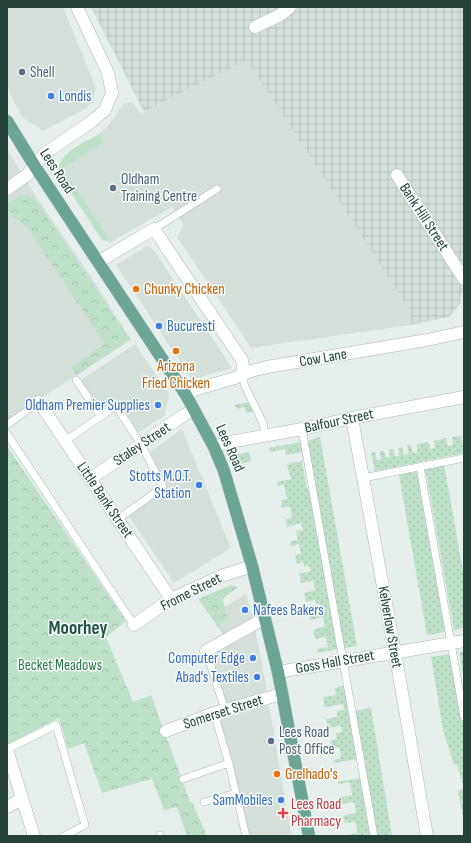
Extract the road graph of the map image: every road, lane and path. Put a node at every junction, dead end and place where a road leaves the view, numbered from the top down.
1 (77, 7) edge
2 (290, 7) edge
3 (255, 27) dead end
4 (7, 121) edge
5 (34, 165) junction
6 (397, 175) dead end
7 (7, 189) edge
8 (217, 189) dead end
9 (154, 229) junction
10 (98, 262) junction
11 (464, 279) edge
12 (464, 332) edge
13 (244, 374) junction
14 (76, 380) dead end
15 (186, 395) junction
16 (464, 397) edge
17 (39, 402) joint
18 (194, 410) junction
19 (101, 417) junction
20 (352, 418) junction
21 (7, 424) edge
22 (302, 429) junction
23 (7, 434) edge
24 (265, 435) junction
25 (65, 441) junction
26 (141, 444) junction
27 (214, 447) junction
28 (464, 458) edge
29 (420, 467) junction
30 (364, 478) junction
31 (90, 479) junction
32 (118, 519) junction
33 (252, 566) junction
34 (171, 599) junction
35 (265, 620) junction
36 (134, 625) joint
37 (464, 641) edge
38 (451, 643) junction
39 (206, 651) joint
40 (395, 652) junction
41 (344, 661) junction
42 (278, 672) junction
43 (282, 694) junction
44 (219, 712) junction
45 (464, 717) edge
46 (166, 731) dead end
47 (7, 749) edge
48 (229, 763) junction
49 (184, 779) dead end
50 (236, 794) junction
51 (22, 799) junction
52 (204, 802) dead end
53 (7, 807) edge
54 (34, 836) edge
55 (64, 836) edge
56 (246, 836) edge
57 (309, 836) edge
58 (374, 836) edge
59 (427, 836) edge

1 - 5 street
2 - 3 street
4 - 5 main road, Lees Road
5 - 7 street
5 - 10 main road, Lees Road
6 - 11 street, Bank Hill Street
8 - 9 lane
9 - 10 street
9 - 13 street
10 - 15 main road, Lees Road
12 - 13 street, Cow Lane
13 - 15 street, Cow Lane
13 - 24 lane
14 - 19 lane
15 - 18 main road, Lees Road
16 - 20 street, Balfour Street
17 - 21 lane
17 - 25 street, Little Bank Street
18 - 26 street, Staley Street
18 - 27 main road, Lees Road
19 - 25 lane
19 - 26 lane
20 - 22 street, Balfour Street
20 - 30 street, Kelverlow Street
22 - 24 street, Balfour Street
22 - 41 lane
23 - 36 lane
24 - 27 street, Balfour Street
25 - 31 street, Little Bank Street
26 - 31 street, Staley Street
26 - 32 lane
27 - 33 main road, Lees Road
28 - 29 lane
29 - 30 lane
29 - 38 lane
30 - 40 street, Kelverlow Street
31 - 32 street, Little Bank Street
32 - 34 street, Little Bank Street
33 - 34 street, Frome Street
33 - 35 main road, Lees Road
34 - 36 street, Frome Street
35 - 39 street
35 - 42 main road, Lees Road
37 - 38 street, Goss Hall Street
38 - 40 street, Goss Hall Street
38 - 45 lane
39 - 44 lane
40 - 41 street, Goss Hall Street
40 - 59 street, Kelverlow Street
41 - 42 street, Goss Hall Street
41 - 58 lane
42 - 43 main road, Lees Road
43 - 44 street, Somerset Street
43 - 57 main road, Lees Road
44 - 46 street, Somerset Street
44 - 48 lane
47 - 51 street
47 - 55 lane
48 - 49 lane
48 - 50 lane
50 - 52 lane
50 - 56 lane
51 - 53 street
51 - 54 street

